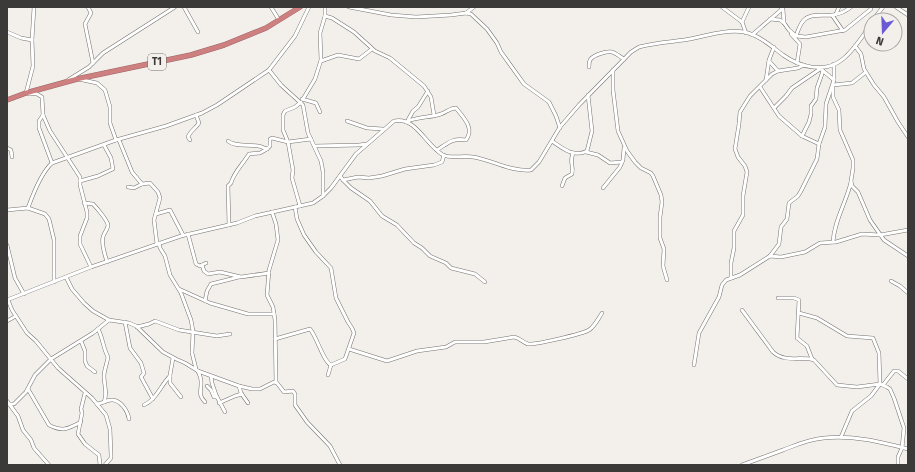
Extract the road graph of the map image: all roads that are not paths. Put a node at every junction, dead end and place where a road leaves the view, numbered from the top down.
1 (34, 7) edge
2 (88, 7) edge
3 (175, 7) edge
4 (184, 7) edge
5 (271, 7) edge
6 (300, 7) edge
7 (309, 7) edge
8 (325, 7) edge
9 (349, 7) edge
10 (474, 7) edge
11 (722, 7) edge
12 (749, 7) edge
13 (782, 7) edge
14 (839, 7) edge
15 (851, 7) edge
16 (896, 7) edge
17 (870, 8) edge
18 (466, 13) junction
19 (834, 14) junction
20 (908, 15) edge
21 (325, 16) junction
22 (770, 19) junction
23 (279, 20) junction
24 (742, 22) junction
25 (784, 23) junction
26 (789, 30) junction
27 (843, 31) junction
28 (7, 32) edge
29 (198, 32) dead end
30 (746, 33) junction
31 (752, 35) junction
32 (863, 35) edge
33 (796, 36) junction
34 (32, 40) junction
35 (855, 46) junction
36 (774, 47) junction
37 (372, 49) junction
38 (624, 59) junction
39 (321, 61) junction
40 (768, 61) junction
41 (93, 63) junction
42 (797, 63) junction
43 (834, 64) junction
44 (804, 65) junction
45 (589, 67) dead end
46 (820, 69) junction
47 (269, 70) junction
48 (613, 70) junction
49 (778, 70) junction
50 (866, 72) junction
51 (77, 79) junction
52 (834, 80) junction
53 (765, 82) junction
54 (63, 84) junction
55 (832, 86) junction
56 (760, 87) junction
57 (26, 92) junction
58 (428, 92) junction
59 (588, 95) junction
60 (7, 100) edge
61 (302, 101) junction
62 (774, 108) junction
63 (320, 112) dead end
64 (43, 115) junction
65 (196, 115) junction
66 (434, 115) junction
67 (347, 121) dead end
68 (407, 121) junction
69 (560, 128) junction
70 (384, 129) junction
71 (802, 136) junction
72 (908, 137) edge
73 (311, 139) junction
74 (118, 140) junction
75 (190, 140) dead end
76 (228, 141) dead end
77 (552, 141) junction
78 (288, 142) junction
79 (367, 144) junction
80 (819, 144) junction
81 (104, 145) junction
82 (315, 146) junction
83 (625, 146) junction
84 (7, 148) edge
85 (267, 149) junction
86 (437, 150) junction
87 (586, 152) junction
88 (573, 153) junction
89 (444, 155) junction
90 (12, 157) dead end
91 (68, 157) junction
92 (52, 162) junction
93 (622, 162) junction
94 (340, 176) junction
95 (342, 180) junction
96 (80, 181) junction
97 (851, 181) junction
98 (142, 184) junction
99 (562, 186) dead end
100 (128, 187) dead end
101 (603, 188) dead end
102 (323, 196) junction
103 (84, 203) junction
104 (300, 206) junction
105 (296, 207) junction
106 (28, 208) junction
107 (7, 210) edge
108 (272, 212) junction
109 (156, 214) junction
110 (230, 225) junction
111 (908, 230) edge
112 (188, 234) junction
113 (183, 235) junction
114 (880, 235) junction
115 (832, 242) junction
116 (158, 243) junction
117 (7, 245) edge
118 (770, 256) junction
119 (908, 256) edge
120 (107, 262) junction
121 (206, 263) dead end
122 (202, 265) junction
123 (91, 267) junction
124 (269, 273) junction
125 (240, 276) junction
126 (66, 277) junction
127 (731, 278) junction
128 (667, 280) dead end
129 (891, 281) dead end
130 (54, 282) junction
131 (485, 282) dead end
132 (179, 289) junction
133 (908, 293) edge
134 (24, 294) junction
135 (778, 298) dead end
136 (7, 300) edge
137 (205, 301) junction
138 (742, 310) dead end
139 (602, 313) dead end
140 (799, 313) junction
141 (274, 314) junction
142 (16, 316) junction
143 (109, 320) junction
144 (7, 321) edge
145 (125, 322) junction
146 (137, 327) junction
147 (98, 329) junction
148 (193, 331) junction
149 (230, 334) dead end
150 (275, 339) junction
151 (81, 341) junction
152 (349, 349) junction
153 (174, 358) junction
154 (51, 359) junction
155 (812, 359) junction
156 (331, 365) junction
157 (694, 365) dead end
158 (197, 371) junction
159 (95, 372) dead end
160 (328, 375) dead end
161 (170, 376) junction
162 (211, 376) junction
163 (908, 379) edge
164 (276, 382) junction
165 (201, 383) junction
166 (212, 384) junction
167 (882, 384) junction
168 (207, 386) junction
169 (238, 386) junction
170 (28, 389) junction
171 (85, 393) junction
172 (242, 394) junction
173 (181, 397) dead end
174 (217, 397) junction
175 (153, 399) junction
176 (104, 402) junction
177 (205, 402) dead end
178 (8, 403) edge
179 (219, 403) junction
180 (248, 403) dead end
181 (97, 404) junction
182 (144, 405) dead end
183 (225, 412) dead end
184 (129, 419) dead end
185 (81, 422) junction
186 (841, 437) junction
187 (902, 448) junction
188 (908, 449) edge
189 (50, 465) edge
190 (100, 465) edge
191 (105, 465) edge
192 (340, 465) edge
193 (742, 465) edge
194 (898, 465) edge

1 - 34 street
2 - 41 street
3 - 41 street
4 - 29 street
5 - 23 street
6 - 23 highway, T1
7 - 47 street
8 - 21 street
9 - 18 street
10 - 18 street
11 - 24 street
12 - 24 street
13 - 22 street
13 - 25 street
14 - 19 street
15 - 19 street
16 - 20 street
17 - 27 street
18 - 69 street
19 - 27 street
19 - 33 street
21 - 37 street
21 - 39 street
22 - 25 street
22 - 31 street
23 - 51 highway, T1
24 - 30 street
25 - 26 street
26 - 33 street
26 - 42 street
27 - 33 street
28 - 34 street
30 - 31 street
30 - 38 street
31 - 36 street
32 - 35 street
34 - 57 street
35 - 43 street
35 - 50 street
36 - 40 street
36 - 42 street
37 - 39 street
37 - 58 street
38 - 45 street
38 - 48 street
39 - 61 street
40 - 49 street
40 - 53 street
41 - 54 street
42 - 44 street
43 - 46 street
43 - 52 street
44 - 46 street
44 - 49 street
46 - 52 street
46 - 62 street
46 - 71 street
47 - 61 street
47 - 65 street
48 - 59 street
48 - 83 street
49 - 53 street
50 - 55 street
50 - 72 street
51 - 54 highway, T1
51 - 74 street
52 - 55 street
53 - 56 street
54 - 57 highway, T1
55 - 80 street
55 - 97 street
56 - 62 street
56 - 127 street
57 - 60 highway, T1
57 - 64 street
58 - 66 street
58 - 68 street
59 - 69 street
59 - 87 street
61 - 63 street
61 - 73 street
61 - 78 street
62 - 71 street
64 - 91 street
64 - 92 street
65 - 74 street
65 - 75 street
66 - 68 street
66 - 86 street
67 - 70 street
68 - 70 street
68 - 86 street
69 - 77 street
70 - 79 street
71 - 80 street
73 - 78 street
73 - 82 street
74 - 81 street
74 - 98 street
76 - 85 street
77 - 88 street
77 - 89 street
78 - 85 street
78 - 104 street
79 - 82 street
79 - 94 street
80 - 118 street
81 - 91 street
81 - 96 street
82 - 102 street
83 - 93 street
83 - 128 street
84 - 90 street
85 - 110 street
86 - 89 street
87 - 88 street
87 - 93 street
88 - 99 street
89 - 95 street
91 - 92 street
91 - 96 street
92 - 106 street
93 - 101 street
94 - 95 street
94 - 102 street
95 - 131 street
96 - 103 street
97 - 114 street
97 - 115 street
98 - 100 street
98 - 109 street
102 - 104 street
103 - 120 street
103 - 123 street
104 - 105 street
105 - 108 street
105 - 152 street
106 - 107 street
106 - 130 street
108 - 110 street
108 - 124 street
109 - 113 street
109 - 116 street
110 - 112 street
111 - 114 street
112 - 113 street
112 - 122 street
113 - 116 street
114 - 115 street
114 - 119 street
115 - 118 street
116 - 120 street
116 - 132 street
117 - 134 street
118 - 127 street
120 - 123 street
121 - 122 street
122 - 125 street
123 - 126 street
124 - 125 street
124 - 141 street
125 - 137 street
126 - 130 street
126 - 143 street
127 - 157 street
129 - 133 street
130 - 134 street
132 - 137 street
132 - 148 street
134 - 136 street
135 - 140 street
136 - 142 street
137 - 141 street
138 - 155 street
139 - 152 street
140 - 155 street
140 - 167 street
141 - 150 street
142 - 144 street
142 - 154 street
143 - 145 street
143 - 147 street
145 - 146 street
145 - 175 street
146 - 148 street
146 - 153 street
147 - 151 street
147 - 176 street
148 - 149 street
148 - 158 street
150 - 156 street
150 - 164 street
151 - 154 street
151 - 159 street
152 - 156 street
153 - 158 street
153 - 161 street
154 - 170 street
154 - 171 street
155 - 167 street
156 - 160 street
158 - 162 street
158 - 165 street
161 - 173 street
161 - 175 street
162 - 166 street
162 - 169 street
163 - 167 street
164 - 169 street
164 - 192 street
165 - 168 street
165 - 177 street
166 - 168 street
166 - 174 street
167 - 186 street
167 - 187 street
168 - 174 street
169 - 172 street
170 - 178 street
170 - 185 street
171 - 181 street
171 - 185 street
172 - 179 street
172 - 180 street
174 - 179 street
175 - 182 street
176 - 181 street
176 - 184 street
178 - 189 street
179 - 183 street
181 - 191 street
185 - 190 street
186 - 187 street
186 - 193 street
187 - 188 street
187 - 194 street

